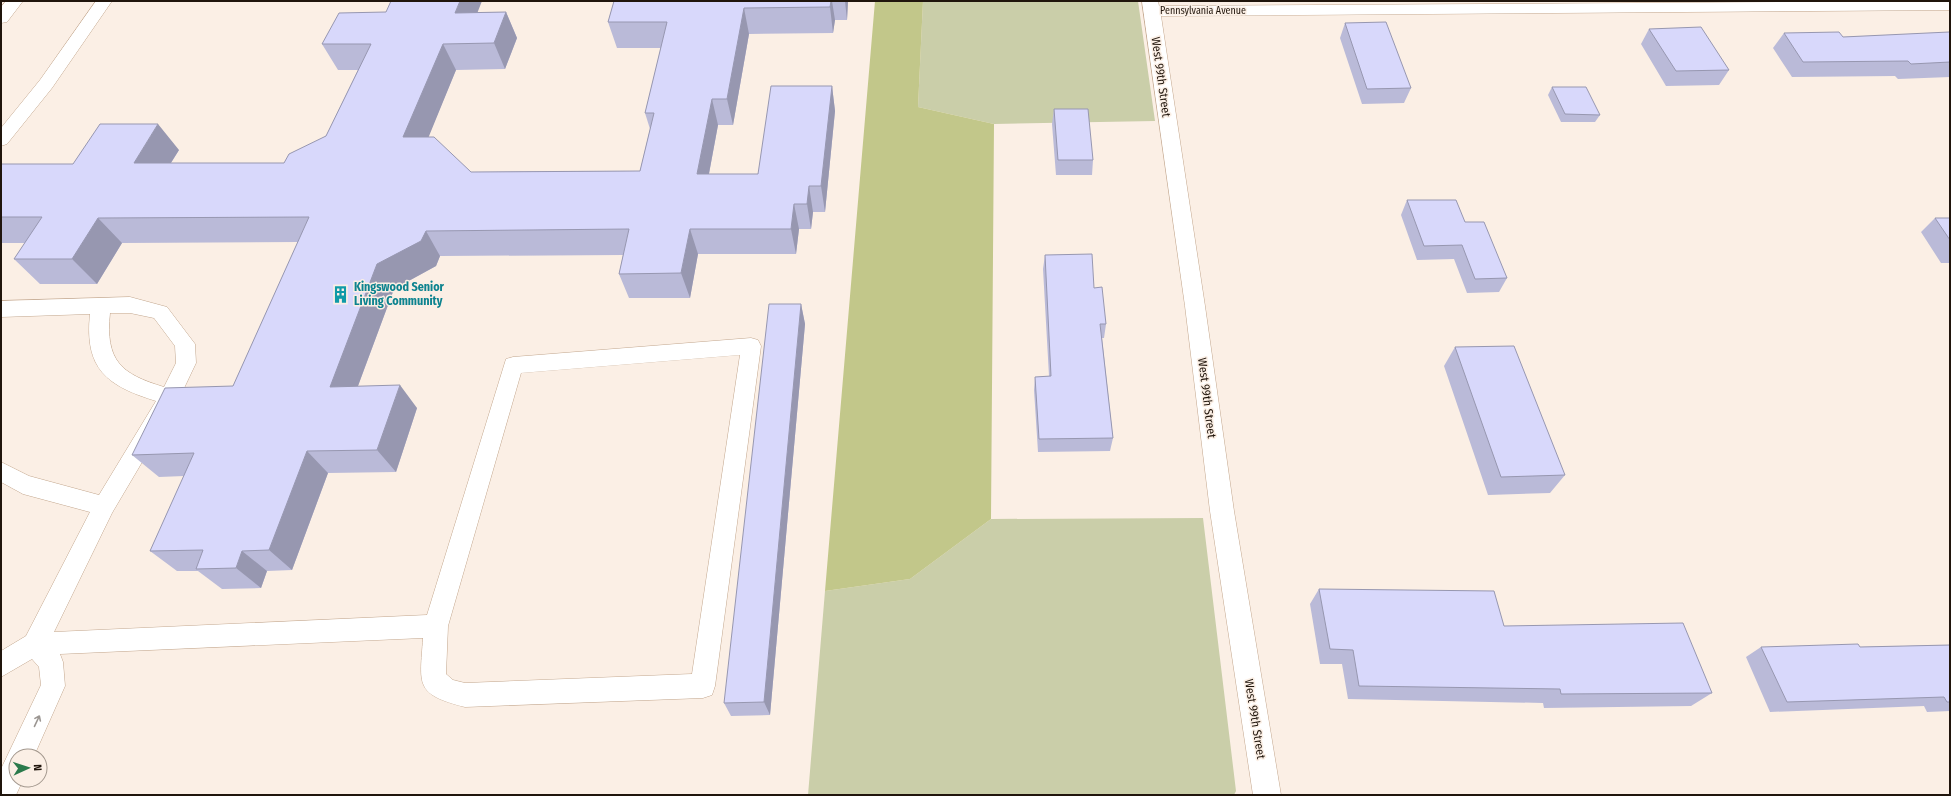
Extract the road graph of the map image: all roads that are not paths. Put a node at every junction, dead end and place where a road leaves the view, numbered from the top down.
1 (15, 1) edge
2 (104, 1) edge
3 (1950, 5) edge
4 (1151, 6) edge
5 (1, 18) edge
6 (1, 140) edge
7 (101, 306) junction
8 (1, 309) edge
9 (170, 397) junction
10 (1, 471) edge
11 (104, 506) junction
12 (436, 626) junction
13 (35, 644) junction
14 (1, 664) edge
15 (25, 748) edge
16 (8, 783) edge
17 (2, 795) edge
18 (1267, 795) edge

1 - 5 street
2 - 6 lane
3 - 4 street, Pennsylvania Avenue
4 - 18 street, West 99th Street
7 - 8 lane
7 - 9 lane
7 - 9 lane
9 - 11 lane
10 - 11 lane
11 - 13 lane
12 - 12 lane
12 - 13 lane
13 - 14 lane
15 -> 13 lane
16 - 17 lane

